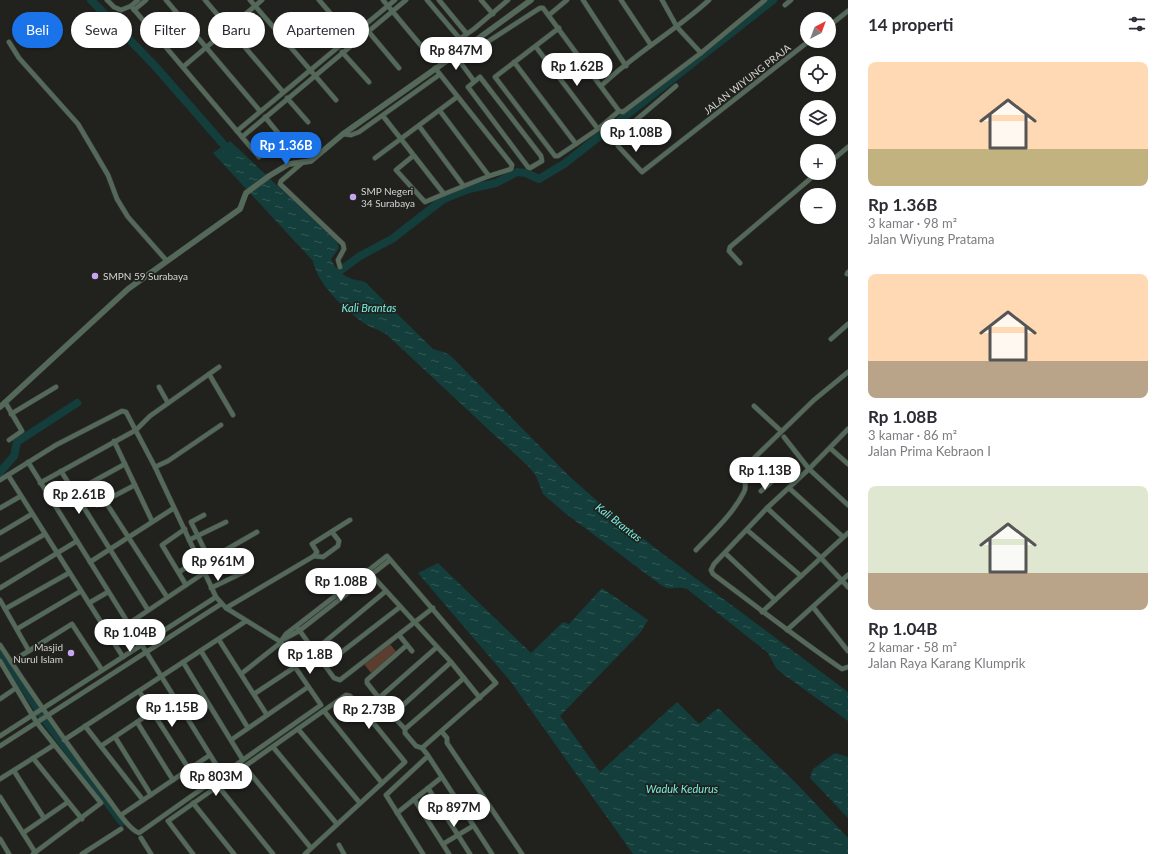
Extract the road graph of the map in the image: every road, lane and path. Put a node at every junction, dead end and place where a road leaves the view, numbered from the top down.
1 (107, 0) edge
2 (138, 0) edge
3 (146, 0) edge
4 (166, 0) edge
5 (205, 0) edge
6 (250, 0) edge
7 (262, 0) edge
8 (319, 0) edge
9 (383, 0) edge
10 (395, 0) edge
11 (406, 0) edge
12 (427, 0) edge
13 (439, 0) edge
14 (481, 0) edge
15 (508, 0) edge
16 (531, 0) edge
17 (567, 0) edge
18 (583, 0) edge
19 (621, 0) edge
20 (662, 0) edge
21 (699, 0) edge
22 (709, 0) edge
23 (764, 0) edge
24 (791, 0) edge
25 (785, 5) dead end
26 (255, 6) junction
27 (388, 6) junction
28 (703, 6) junction
29 (132, 8) junction
30 (392, 10) junction
31 (848, 11) edge
32 (215, 12) edge
33 (248, 12) edge
34 (329, 12) edge
35 (492, 14) junction
36 (549, 15) junction
37 (836, 20) edge
38 (369, 21) edge
39 (677, 27) junction
40 (559, 28) junction
41 (369, 30) edge
42 (369, 32) edge
43 (467, 34) junction
44 (460, 39) junction
45 (9, 42) dead end
46 (472, 43) junction
47 (651, 45) junction
48 (206, 47) junction
49 (536, 47) junction
50 (245, 48) edge
51 (335, 48) edge
52 (347, 48) edge
53 (800, 48) edge
54 (342, 52) junction
55 (701, 53) junction
56 (455, 55) junction
57 (514, 62) junction
58 (626, 66) junction
59 (183, 67) junction
60 (399, 68) dead end
61 (435, 68) junction
62 (310, 69) junction
63 (315, 74) junction
64 (439, 75) junction
65 (474, 81) junction
66 (369, 82) dead end
67 (601, 86) junction
68 (676, 86) dead end
69 (283, 92) junction
70 (457, 97) junction
71 (287, 98) junction
72 (336, 100) dead end
73 (260, 111) junction
74 (440, 111) junction
75 (619, 111) junction
76 (383, 116) junction
77 (265, 117) junction
78 (308, 122) dead end
79 (419, 126) junction
80 (598, 128) junction
81 (237, 131) junction
82 (343, 134) junction
83 (242, 137) junction
84 (284, 139) dead end
85 (401, 139) junction
86 (576, 144) junction
87 (848, 147) edge
88 (413, 156) junction
89 (259, 157) dead end
90 (836, 157) edge
91 (375, 158) dead end
92 (302, 163) junction
93 (489, 176) junction
94 (809, 180) edge
95 (463, 185) junction
96 (444, 194) junction
97 (166, 260) junction
98 (740, 263) dead end
99 (340, 267) dead end
100 (848, 324) edge
101 (831, 339) dead end
102 (219, 366) dead end
103 (848, 372) edge
104 (209, 374) junction
105 (56, 387) dead end
106 (159, 387) dead end
107 (5, 402) junction
108 (168, 403) junction
109 (0, 406) edge
110 (754, 406) dead end
111 (11, 414) junction
112 (233, 415) dead end
113 (221, 425) dead end
114 (848, 429) edge
115 (136, 430) junction
116 (781, 431) junction
117 (784, 437) dead end
118 (9, 440) dead end
119 (114, 441) junction
120 (830, 448) junction
121 (751, 461) junction
122 (28, 462) junction
123 (125, 464) junction
124 (848, 464) edge
125 (157, 466) junction
126 (786, 469) dead end
127 (809, 469) junction
128 (61, 471) junction
129 (8, 475) junction
130 (0, 480) edge
131 (40, 482) junction
132 (769, 484) junction
133 (135, 485) junction
134 (789, 488) junction
135 (761, 491) dead end
136 (74, 492) junction
137 (21, 496) junction
138 (105, 501) junction
139 (97, 505) dead end
140 (848, 505) edge
141 (0, 508) edge
142 (174, 508) junction
143 (767, 508) junction
144 (32, 514) junction
145 (204, 515) dead end
146 (350, 520) dead end
147 (152, 521) junction
148 (226, 522) dead end
149 (184, 529) junction
150 (747, 530) junction
151 (257, 532) dead end
152 (332, 532) junction
153 (0, 533) edge
154 (848, 533) edge
155 (45, 534) junction
156 (128, 537) junction
157 (843, 537) junction
158 (194, 538) junction
159 (77, 541) junction
160 (110, 550) junction
161 (696, 550) dead end
162 (57, 553) junction
163 (725, 553) junction
164 (314, 556) junction
165 (820, 557) junction
166 (210, 559) junction
167 (0, 560) edge
168 (198, 560) junction
169 (390, 560) junction
170 (90, 562) junction
171 (215, 571) dead end
172 (178, 572) junction
173 (244, 572) dead end
174 (70, 573) junction
175 (204, 573) junction
176 (370, 573) junction
177 (848, 575) edge
178 (801, 576) junction
179 (842, 580) junction
180 (186, 585) junction
181 (215, 586) junction
182 (848, 587) edge
183 (0, 588) edge
184 (81, 591) junction
185 (386, 591) junction
186 (108, 592) junction
187 (167, 597) junction
188 (216, 597) junction
189 (0, 600) edge
190 (775, 600) junction
191 (89, 603) junction
192 (221, 604) junction
193 (227, 607) junction
194 (400, 607) junction
195 (813, 607) junction
196 (433, 608) junction
197 (5, 609) junction
198 (148, 610) junction
199 (762, 612) junction
200 (246, 621) junction
201 (414, 623) junction
202 (128, 624) junction
203 (17, 629) junction
204 (298, 629) junction
205 (787, 630) junction
206 (399, 635) junction
207 (219, 640) junction
208 (283, 641) junction
209 (0, 645) edge
210 (141, 645) junction
211 (407, 645) junction
212 (437, 647) junction
213 (29, 650) junction
214 (315, 650) junction
215 (201, 651) junction
216 (412, 651) dead end
217 (848, 651) edge
218 (146, 652) junction
219 (123, 657) junction
220 (0, 662) edge
221 (11, 662) junction
222 (184, 662) junction
223 (451, 662) junction
224 (325, 666) junction
225 (295, 667) junction
226 (848, 667) edge
227 (102, 670) junction
228 (241, 674) junction
229 (161, 676) junction
230 (464, 678) junction
231 (308, 687) junction
232 (16, 688) junction
233 (139, 690) junction
234 (254, 694) junction
235 (379, 698) junction
236 (480, 698) junction
237 (0, 699) edge
238 (322, 709) junction
239 (37, 712) junction
240 (152, 712) junction
241 (267, 715) junction
242 (392, 715) junction
243 (46, 717) junction
244 (38, 722) junction
245 (137, 722) junction
246 (85, 726) junction
247 (248, 728) junction
248 (298, 729) junction
249 (405, 729) junction
250 (444, 734) junction
251 (0, 736) edge
252 (115, 737) junction
253 (64, 740) junction
254 (231, 740) junction
255 (54, 745) junction
256 (0, 746) edge
257 (101, 746) junction
258 (273, 747) junction
259 (425, 752) junction
260 (210, 755) junction
261 (33, 758) junction
262 (243, 760) junction
263 (246, 767) junction
264 (189, 769) junction
265 (14, 771) junction
266 (222, 774) junction
267 (231, 776) dead end
268 (442, 777) junction
269 (0, 780) edge
270 (173, 780) junction
271 (382, 783) junction
272 (428, 788) junction
273 (151, 795) junction
274 (0, 797) edge
275 (414, 799) junction
276 (143, 800) junction
277 (68, 802) junction
278 (192, 803) junction
279 (360, 803) junction
280 (397, 813) junction
281 (121, 815) junction
282 (44, 818) junction
283 (82, 819) junction
284 (337, 824) junction
285 (474, 826) junction
286 (121, 829) dead end
287 (24, 833) junction
288 (458, 835) junction
289 (141, 838) dead end
290 (0, 839) edge
291 (443, 844) junction
292 (339, 845) dead end
293 (311, 848) junction
294 (448, 852) edge
295 (34, 853) edge
296 (9, 854) edge
297 (82, 854) edge
298 (151, 854) edge
299 (193, 854) edge
300 (234, 854) edge
301 (273, 854) edge
302 (304, 854) edge
303 (344, 854) edge
304 (423, 854) edge
305 (442, 854) edge
306 (470, 854) edge
307 (492, 854) edge
308 (522, 854) edge

1 - 29 street
2 - 29 street
3 - 29 street
4 - 48 street
5 - 32 street
6 - 26 street
7 - 26 street
8 - 34 street
9 - 27 street
10 - 27 street
11 - 30 street
12 - 44 street
13 - 43 street
14 - 35 street
15 - 35 street
16 - 46 street
17 - 36 street
18 - 58 street
19 - 47 street
20 - 39 street
21 - 28 street
22 - 28 street
23 - 55 street
24 - 25 street
26 - 33 street
26 - 62 street
27 - 30 street
27 - 38 street
28 - 39 street
29 - 59 street
30 - 41 street
30 - 44 street
31 - 37 street
35 - 43 street
36 - 40 street
36 - 46 street
39 - 47 street
39 - 55 street
40 - 49 street
40 - 67 street
42 - 60 street
43 - 44 street
45 - 97 street
46 - 56 street
47 - 58 street
48 - 59 street
48 - 73 street
49 - 57 street
49 - 80 street
50 - 69 street
51 - 62 street
52 - 54 street
53 - 68 street, JALAN WIYUNG PRAJA
54 - 63 street
54 - 66 street
55 - 75 street
56 - 61 street
56 - 65 street
57 - 86 street
57 - 86 street
58 - 67 street
59 - 81 street
61 - 64 street
61 - 82 street
62 - 63 street
62 - 69 street
63 - 71 street
63 - 72 street
64 - 70 street
64 - 76 street
65 - 65 street
67 - 75 street
69 - 73 street
70 - 74 street
70 - 93 street
71 - 77 street
71 - 78 street
73 - 81 street
74 - 79 street
74 - 93 street
75 - 80 street
76 - 82 street
76 - 85 street
77 - 83 street
77 - 84 street
79 - 85 street
79 - 95 street
80 - 86 street
81 - 83 street
82 - 92 street
83 - 89 street
85 - 88 street
85 - 91 street
87 - 90 street
88 - 96 street
88 - 96 street
92 - 97 street
92 - 99 street
93 - 95 street
94 - 98 street
95 - 96 street
97 - 107 street
100 - 101 street
102 - 104 street
103 - 116 street
104 - 108 street
104 - 112 street
105 - 111 street
106 - 108 street
107 - 109 street
107 - 111 street
108 - 115 street
110 - 116 street
111 - 118 street
113 - 125 street
114 - 120 street
115 - 119 street
115 - 122 street
115 - 125 street
116 - 121 street
117 - 127 street
119 - 123 street
119 - 128 street
120 - 124 street
120 - 127 street
121 - 132 street
121 - 161 street
122 - 129 street
122 - 131 street
123 - 133 street
123 - 136 street
125 - 142 street
126 - 132 street
127 - 134 street
127 - 140 street
128 - 131 street
128 - 136 street
129 - 130 street
129 - 137 street
131 - 159 street
132 - 135 street
133 - 138 street
133 - 147 street
134 - 143 street
134 - 157 street
136 - 160 street
137 - 141 street
137 - 144 street
138 - 139 street
138 - 156 street
142 - 147 street
142 - 149 street
143 - 150 street
143 - 165 street
144 - 153 street
144 - 155 street
145 - 158 street
146 - 152 street
147 - 156 street
148 - 158 street
149 - 158 street
149 - 172 street
150 - 163 street
150 - 178 street
151 - 166 street
152 - 164 street
152 - 164 street
154 - 157 street
155 - 162 street
155 - 167 street
156 - 160 street
156 - 187 street
157 - 165 street
158 - 166 street
158 - 168 street
159 - 162 street
159 - 170 street
160 - 170 street
160 - 198 street
162 - 174 street
162 - 183 street
163 - 190 street
163 - 199 street
164 - 193 street
165 - 178 street
165 - 179 street
166 - 171 street
168 - 172 street
168 - 175 street
169 - 176 street
169 - 176 street
169 - 196 street
170 - 186 street
172 - 180 street
173 - 181 street
174 - 184 street
174 - 197 street
175 - 180 street
175 - 181 street
176 - 185 street
176 - 204 street
177 - 179 street
178 - 190 street
179 - 182 street
179 - 195 street
180 - 187 street
181 - 188 street
184 - 191 street
184 - 203 street
185 - 194 street
185 - 214 street
186 - 191 street
186 - 202 street
187 - 198 street
188 - 192 street
188 - 210 street
189 - 197 street
190 - 199 street
191 - 219 street
192 - 193 street
192 - 218 street
193 - 200 street
194 - 201 street
194 - 224 street
195 - 205 street
195 - 217 street
196 - 201 street
196 - 236 street
197 - 203 street
198 - 202 street
199 - 205 street
200 - 207 street
200 - 208 street
201 - 206 street
201 - 212 street
202 - 210 street
203 - 213 street
204 - 208 street
204 - 214 street
205 - 226 street
206 - 211 street
206 - 224 street
207 - 215 street
207 - 228 street
208 - 225 street
208 - 228 street
209 - 221 street
210 - 218 street
210 - 219 street
211 - 216 street
211 - 235 street
212 - 223 street
212 - 235 street
213 - 221 street
213 - 227 street
214 - 224 street
215 - 222 street
215 - 247 street
218 - 229 street
218 - 243 street
219 - 227 street
220 - 232 street
221 - 239 street
222 - 229 street
222 - 254 street
223 - 230 street
223 - 242 street
225 - 231 street
225 - 234 street
227 - 239 street
228 - 234 street
229 - 233 street
229 - 260 street
230 - 236 street
230 - 249 street
231 - 238 street
231 - 241 street
232 - 237 street
232 - 239 street
233 - 240 street
233 - 246 street
234 - 241 street
235 - 242 street
236 - 250 street
238 - 248 street
238 - 262 street
238 - 271 street
238 - 271 street
239 - 243 street
239 - 244 street
239 - 251 street
240 - 245 street
240 - 264 street
241 - 247 street
242 - 249 street
243 - 244 street
243 - 253 street
244 - 255 street
244 - 256 street
245 - 252 street
245 - 270 street
246 - 253 street
246 - 257 street
247 - 254 street
248 - 258 street
248 - 279 street
249 - 259 street
250 - 259 street
250 - 308 street
252 - 257 street
252 - 273 street
253 - 281 street
254 - 262 street
255 - 261 street
255 - 283 street
257 - 276 street
258 - 263 street
258 - 284 street
259 - 268 street
259 - 280 street
260 - 264 street
260 - 266 street
261 - 265 street
261 - 277 street
262 - 266 street
263 - 267 street
263 - 293 street
264 - 270 street
265 - 269 street
265 - 282 street
266 - 281 street
268 - 272 street
268 - 285 street
270 - 273 street
271 - 279 street
272 - 275 street
272 - 288 street
273 - 276 street
274 - 287 street
275 - 280 street
275 - 291 street
276 - 281 street
277 - 282 street
277 - 283 street
278 - 299 street
278 - 300 street
278 - 301 street
279 - 284 street
280 - 304 street
282 - 287 street
283 - 295 street
284 - 293 street
285 - 288 street
285 - 307 street
286 - 297 street
287 - 295 street
288 - 291 street
288 - 306 street
289 - 298 street
290 - 296 street
291 - 294 street
292 - 303 street
293 - 302 street
294 - 305 street

